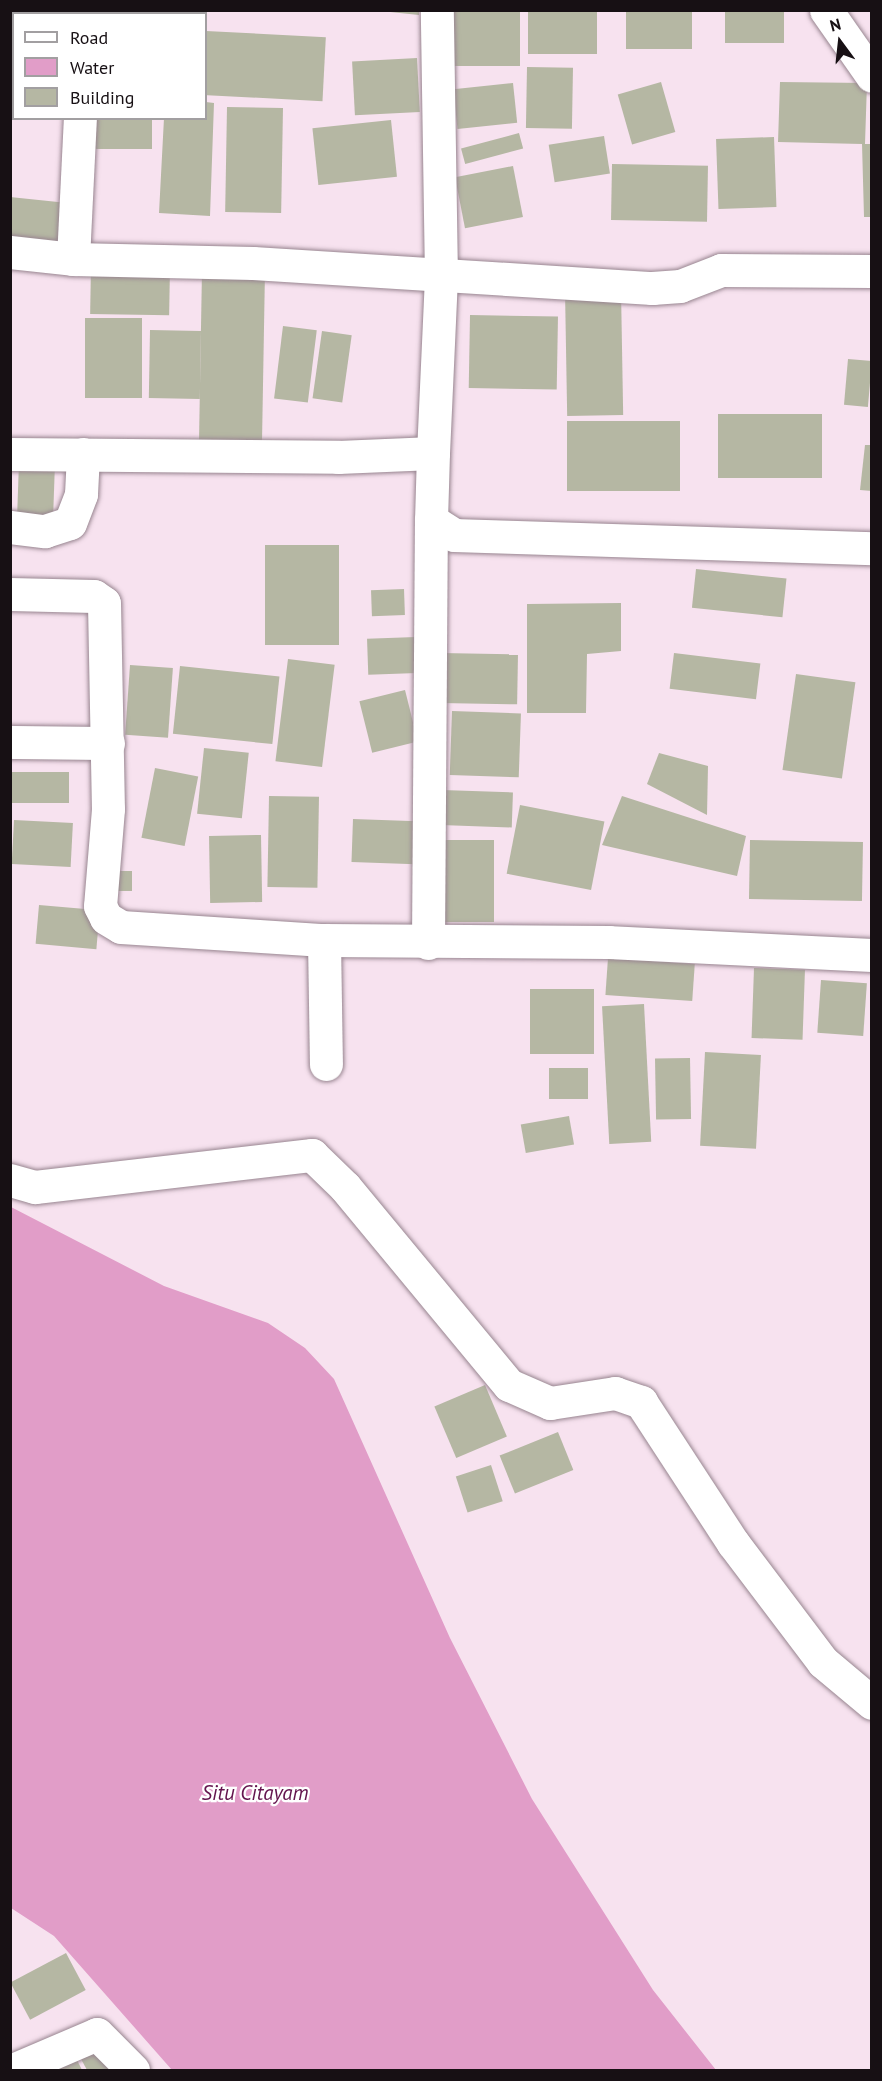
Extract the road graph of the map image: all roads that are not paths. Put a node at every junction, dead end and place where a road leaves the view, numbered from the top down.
1 (437, 10) edge
2 (826, 10) edge
3 (872, 76) edge
4 (80, 120) edge
5 (10, 252) edge
6 (73, 259) junction
7 (872, 271) edge
8 (441, 278) junction
9 (433, 453) junction
10 (10, 454) edge
11 (83, 454) junction
12 (432, 520) junction
13 (10, 527) edge
14 (872, 548) edge
15 (10, 594) edge
16 (10, 742) edge
17 (108, 743) junction
18 (324, 940) junction
19 (428, 943) junction
20 (872, 955) edge
21 (327, 1064) dead end
22 (10, 1180) edge
23 (872, 1703) edge
24 (13, 2070) edge
25 (133, 2070) edge

1 - 8 street
2 - 3 street
4 - 6 street
5 - 6 street
6 - 8 street
7 - 8 street
8 - 9 street
9 - 11 street
9 - 12 street
10 - 11 street
11 - 13 street
12 - 14 street
12 - 19 street
15 - 17 street
16 - 17 street
17 - 18 street
18 - 19 street
18 - 21 street
19 - 20 street
22 - 23 street
24 - 25 street

